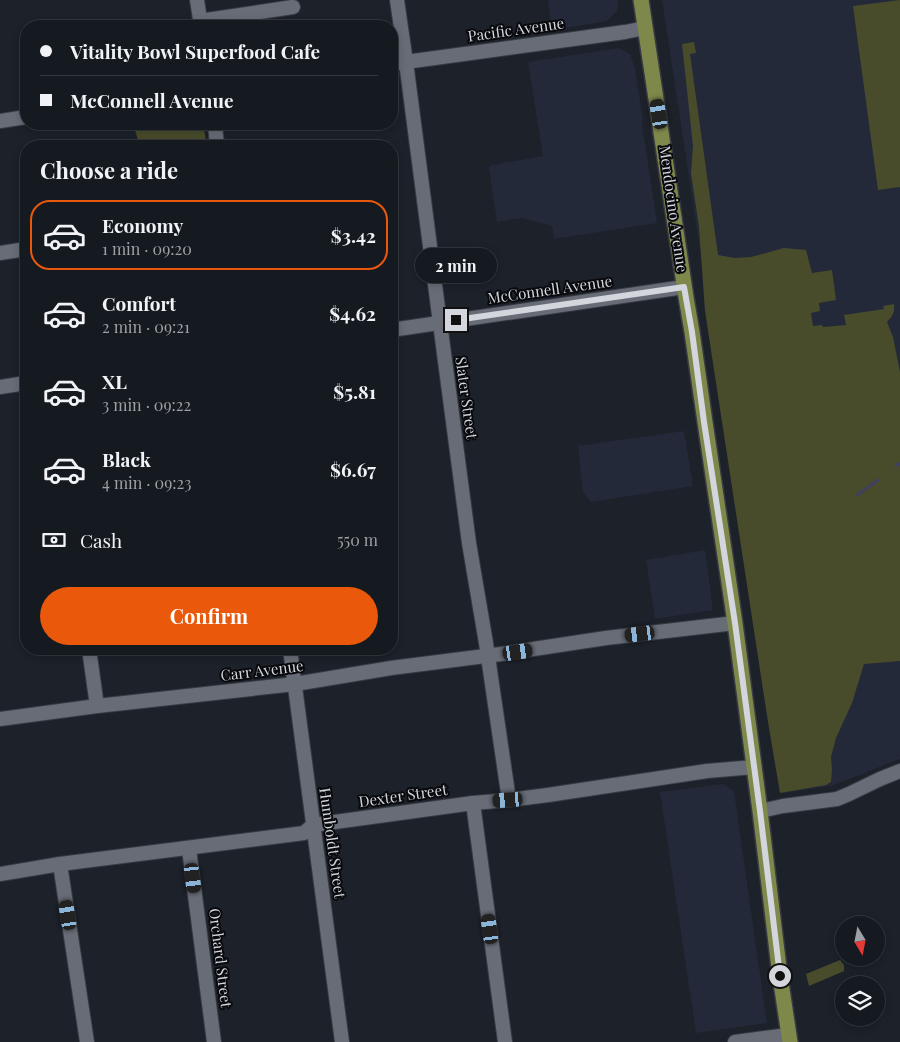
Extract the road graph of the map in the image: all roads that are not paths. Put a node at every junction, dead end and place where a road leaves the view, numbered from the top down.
1 (197, 0) edge
2 (397, 0) edge
3 (641, 0) edge
4 (293, 7) dead end
5 (200, 20) edge
6 (223, 20) edge
7 (645, 28) junction
8 (406, 62) junction
9 (398, 63) edge
10 (20, 118) edge
11 (0, 120) edge
12 (20, 250) edge
13 (0, 253) edge
14 (684, 287) junction
15 (440, 323) junction
16 (398, 329) edge
17 (20, 384) edge
18 (0, 387) edge
19 (735, 623) junction
20 (90, 655) edge
21 (291, 655) edge
22 (488, 656) junction
23 (295, 684) junction
24 (97, 706) junction
25 (0, 719) edge
26 (754, 767) junction
27 (900, 771) edge
28 (508, 800) junction
29 (473, 803) junction
30 (760, 811) junction
31 (313, 825) junction
32 (189, 849) junction
33 (60, 864) junction
34 (0, 874) edge
35 (789, 1038) edge
36 (87, 1042) edge
37 (214, 1042) edge
38 (342, 1042) edge
39 (505, 1042) edge
40 (735, 1042) edge

1 - 5 street
2 - 8 street, Slater Street
3 - 7 main road, Mendocino Avenue
4 - 6 street
7 - 8 street, Pacific Avenue
7 - 14 main road, Mendocino Avenue
8 - 9 street, Pacific Avenue
8 - 15 street, Slater Street
10 - 11 street
12 - 13 street
14 - 15 street, McConnell Avenue
14 - 19 main road, Mendocino Avenue
15 - 16 street, McConnell Avenue
15 - 22 street, Slater Street
17 - 18 street
19 - 22 street, Carr Avenue
19 - 26 main road, Mendocino Avenue
20 - 24 street
21 - 23 street, Humboldt Street
22 - 23 street, Carr Avenue
22 - 28 street, Slater Street
23 - 24 street, Carr Avenue
23 - 31 street, Humboldt Street
24 - 25 street, Carr Avenue
26 - 28 street, Dexter Street
26 - 30 main road, Mendocino Avenue
27 - 30 street
28 - 29 street, Dexter Street
29 - 31 street, Dexter Street
29 - 39 street
30 - 35 main road, Mendocino Avenue
31 - 32 street, Dexter Street
31 - 38 street, Humboldt Street
32 - 33 street, Dexter Street
32 - 37 street, Orchard Street
33 - 34 street, Dexter Street
33 - 36 street
35 - 40 street

